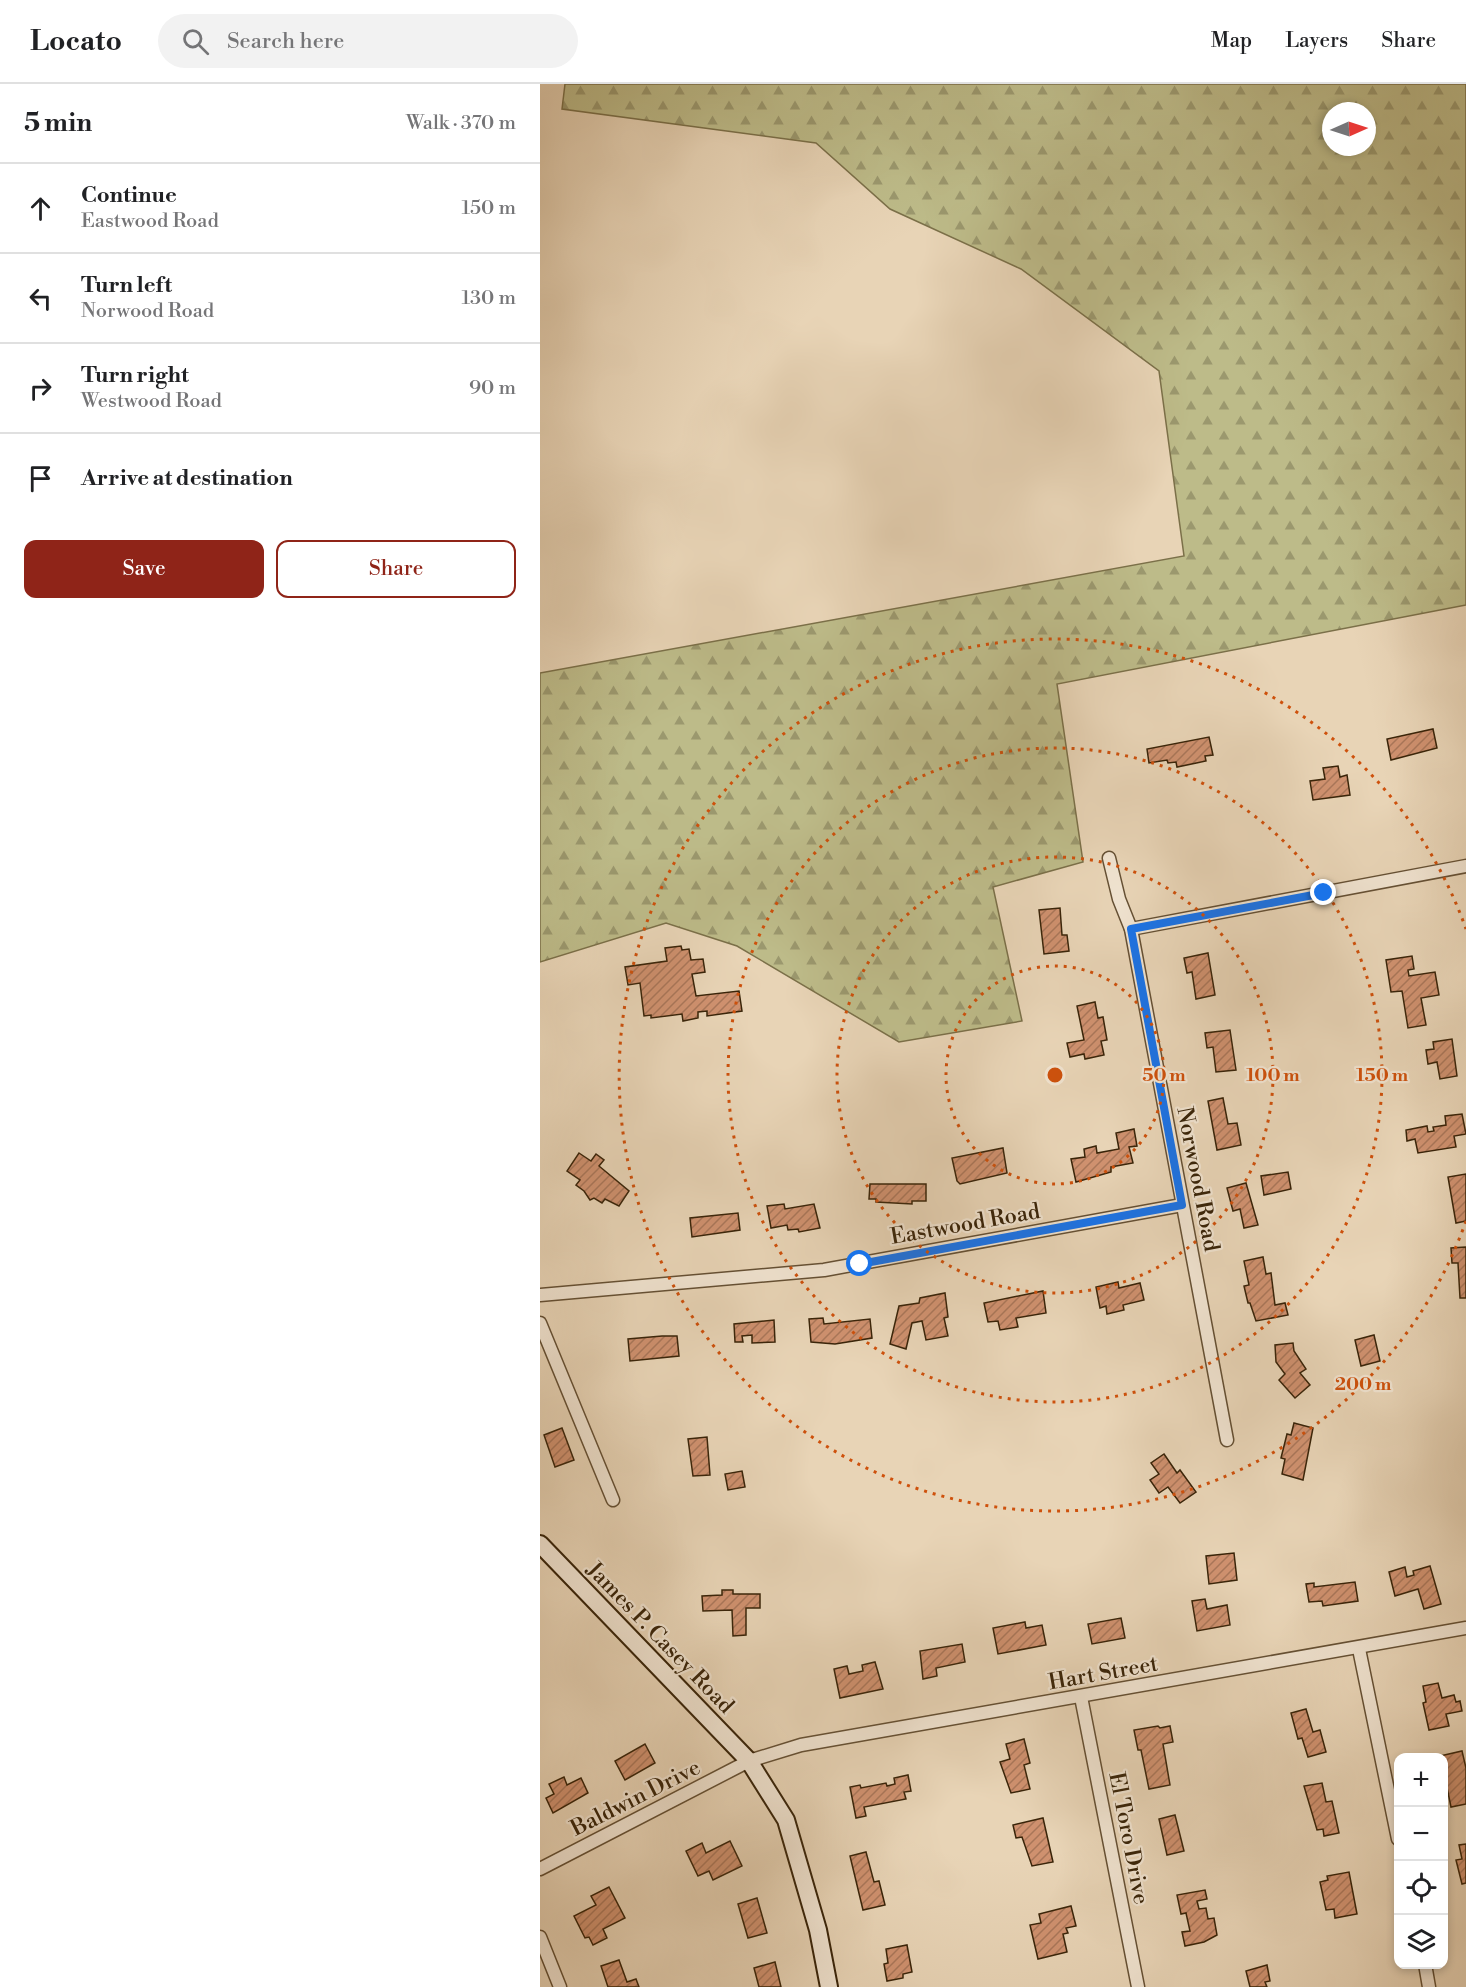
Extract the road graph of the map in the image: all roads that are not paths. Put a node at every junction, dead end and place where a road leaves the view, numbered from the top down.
1 (1108, 858) dead end
2 (1466, 866) edge
3 (1131, 929) junction
4 (1182, 1205) junction
5 (540, 1295) edge
6 (540, 1323) edge
7 (1227, 1440) dead end
8 (613, 1500) dead end
9 (540, 1544) edge
10 (1466, 1628) edge
11 (1359, 1649) junction
12 (1080, 1697) junction
13 (749, 1761) junction
14 (1394, 1820) edge
15 (540, 1869) edge
16 (540, 1937) edge
17 (1426, 1969) edge
18 (560, 1987) edge
19 (829, 1987) edge
20 (1138, 1987) edge
21 (1430, 1987) edge

1 - 3 street, Norwood Road
2 - 3 street
3 - 4 street, Norwood Road
4 - 5 street, Eastwood Road
4 - 7 street, Norwood Road
6 - 8 street
9 - 13 main road, James P. Casey Road
10 - 11 street, Hart Street
11 - 12 street, Hart Street
11 - 14 street
12 - 13 street, Hart Street
12 - 20 street, El Toro Drive
13 - 15 street, Baldwin Drive
13 - 19 main road, James P. Casey Road
16 - 18 street
17 - 21 street

